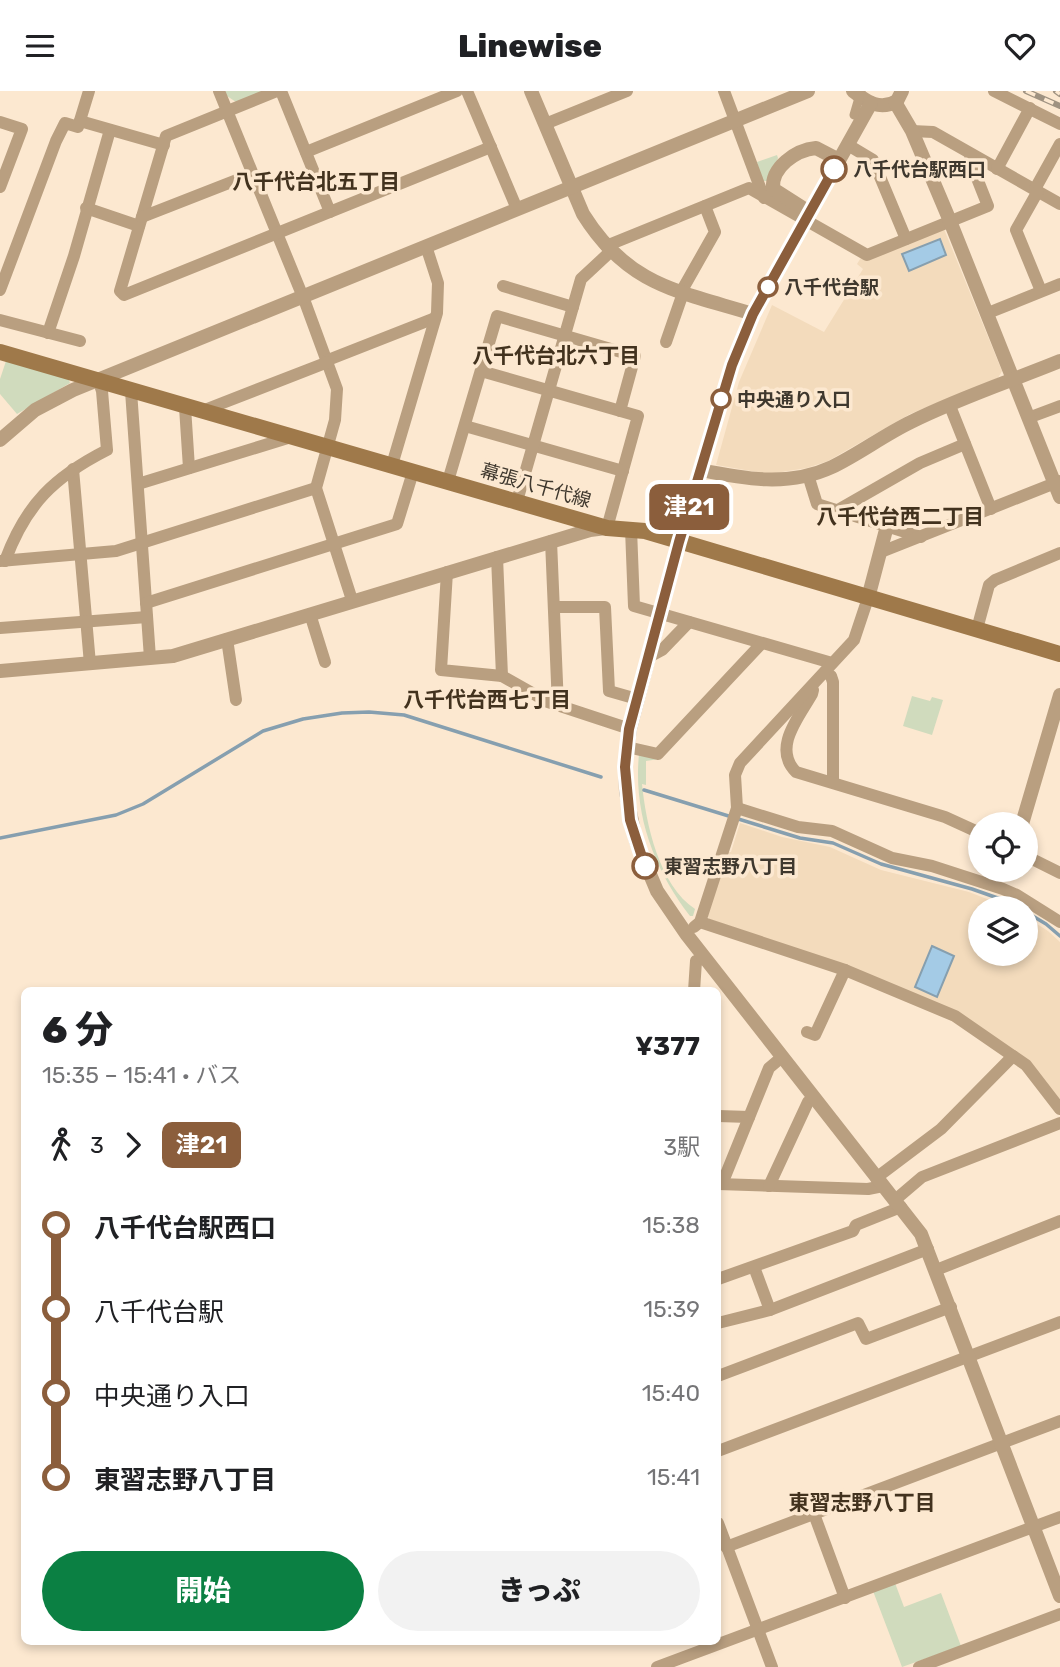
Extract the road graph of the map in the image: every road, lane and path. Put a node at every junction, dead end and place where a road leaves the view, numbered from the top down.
1 (90, 91) edge
2 (219, 91) edge
3 (279, 91) edge
4 (457, 91) edge
5 (467, 91) edge
6 (531, 91) edge
7 (627, 91) edge
8 (724, 91) edge
9 (808, 91) edge
10 (853, 91) edge
11 (861, 91) edge
12 (994, 91) edge
13 (598, 96) edge
14 (899, 97) edge
15 (871, 103) junction
16 (1030, 109) junction
17 (228, 111) junction
18 (854, 115) dead end
19 (80, 121) junction
20 (736, 121) junction
21 (0, 122) edge
22 (545, 124) junction
23 (1060, 124) edge
24 (110, 130) junction
25 (912, 131) junction
26 (1060, 144) edge
27 (164, 145) junction
28 (848, 145) junction
29 (491, 147) junction
30 (306, 152) junction
31 (970, 153) junction
32 (839, 160) junction
33 (997, 169) junction
34 (252, 174) junction
35 (0, 187) edge
36 (570, 187) junction
37 (1036, 190) junction
38 (764, 198) junction
39 (1060, 204) edge
40 (705, 206) junction
41 (86, 208) junction
42 (517, 209) junction
43 (330, 212) junction
44 (807, 216) junction
45 (141, 221) junction
46 (950, 221) junction
47 (277, 234) junction
48 (906, 239) junction
49 (426, 246) junction
50 (609, 248) junction
51 (1060, 284) edge
52 (502, 286) dead end
53 (0, 290) edge
54 (1041, 291) junction
55 (682, 293) junction
56 (303, 296) junction
57 (573, 307) junction
58 (988, 313) junction
59 (753, 314) junction
60 (435, 318) junction
61 (0, 320) edge
62 (48, 333) junction
63 (565, 335) junction
64 (80, 341) dead end
65 (666, 342) dead end
66 (0, 352) edge
67 (328, 361) junction
68 (1060, 361) edge
69 (481, 371) junction
70 (98, 379) junction
71 (1013, 380) junction
72 (549, 390) junction
73 (131, 391) junction
74 (1060, 405) edge
75 (950, 406) junction
76 (185, 407) junction
77 (620, 411) junction
78 (201, 412) junction
79 (1028, 418) junction
80 (465, 425) junction
81 (292, 436) junction
82 (0, 440) edge
83 (533, 445) junction
84 (965, 445) junction
85 (327, 447) junction
86 (392, 465) junction
87 (189, 468) junction
88 (74, 469) junction
89 (701, 470) junction
90 (623, 471) junction
91 (413, 472) junction
92 (808, 475) junction
93 (448, 481) junction
94 (138, 484) junction
95 (1058, 487) edge
96 (316, 488) junction
97 (517, 501) junction
98 (991, 509) junction
99 (838, 510) junction
100 (887, 526) junction
101 (607, 528) junction
102 (631, 529) junction
103 (921, 537) junction
104 (551, 541) junction
105 (679, 542) junction
106 (334, 543) junction
107 (142, 544) junction
108 (881, 552) junction
109 (1060, 553) edge
110 (81, 555) junction
111 (497, 557) junction
112 (3, 561) edge
113 (447, 572) junction
114 (868, 598) junction
115 (352, 600) junction
116 (555, 607) junction
117 (146, 610) junction
118 (660, 612) junction
119 (310, 614) junction
120 (86, 621) junction
121 (689, 622) junction
122 (0, 628) edge
123 (977, 629) junction
124 (227, 639) junction
125 (761, 644) junction
126 (1060, 654) edge
127 (150, 658) junction
128 (648, 658) junction
129 (325, 661) dead end
130 (90, 664) junction
131 (828, 668) junction
132 (0, 671) edge
133 (502, 676) junction
134 (813, 685) junction
135 (1060, 695) edge
136 (637, 699) junction
137 (236, 700) dead end
138 (558, 706) junction
139 (629, 729) junction
140 (627, 747) junction
141 (832, 782) junction
142 (1026, 812) edge
143 (735, 814) junction
144 (968, 828) edge
145 (1038, 862) edge
146 (1060, 873) edge
147 (700, 922) junction
148 (1060, 922) edge
149 (687, 935) junction
150 (705, 958) junction
151 (845, 970) junction
152 (694, 987) edge
153 (807, 1032) dead end
154 (1013, 1056) junction
155 (782, 1057) junction
156 (814, 1098) junction
157 (1060, 1108) edge
158 (721, 1116) edge
159 (749, 1117) junction
160 (1060, 1123) edge
161 (721, 1182) edge
162 (879, 1182) junction
163 (721, 1184) edge
164 (769, 1186) junction
165 (898, 1203) junction
166 (1060, 1221) edge
167 (928, 1249) junction
168 (754, 1267) junction
169 (936, 1270) junction
170 (721, 1278) edge
171 (951, 1307) junction
172 (770, 1310) junction
173 (721, 1322) edge
174 (1060, 1322) edge
175 (968, 1356) junction
176 (721, 1375) edge
177 (1060, 1421) edge
178 (1002, 1444) junction
179 (721, 1450) edge
180 (814, 1514) junction
181 (1060, 1517) edge
182 (1034, 1527) junction
183 (721, 1532) edge
184 (726, 1547) junction
185 (1060, 1596) edge
186 (845, 1598) junction
187 (1060, 1614) edge
188 (758, 1631) junction
189 (684, 1663) edge
190 (657, 1667) edge
191 (772, 1667) edge
192 (919, 1667) edge

1 - 19 street
2 - 17 street
3 - 17 street
3 - 30 street
4 - 30 street
5 - 29 street
6 - 22 street
7 - 13 street
8 - 20 street
9 - 20 street
10 - 15 street
11 - 18 street, bridge
12 - 16 street
13 - 22 street
14 - 15 street
14 - 25 street
15 - 28 street
16 - 23 street
16 - 33 street
17 - 27 street
17 - 34 street
19 - 24 street
19 - 53 street
20 - 36 street
20 - 38 street
21 - 35 street
22 - 36 street
24 - 27 street
24 - 41 street
25 - 31 street
25 - 46 street
26 - 37 street
27 - 45 street
28 - 32 street
28 - 48 street
29 - 42 street
29 - 43 street
30 - 43 street
31 - 33 street
31 - 46 street
32 - 44 street
32 - 44 street
33 - 37 street
34 - 45 street
34 - 47 street
36 - 42 street
36 - 50 street
37 - 39 street
37 - 54 street
38 - 40 street
38 - 44 street
40 - 50 street
40 - 55 street
41 - 45 street
41 - 62 street
42 - 49 street
43 - 47 street
44 - 48 street
44 - 59 street
45 - 47 street
46 - 48 street
46 - 58 street
47 - 56 street
49 - 56 street
49 - 60 street
50 - 55 street
50 - 57 street
51 - 54 street
52 - 57 street
54 - 58 street
55 - 59 street
55 - 65 street
56 - 67 street
56 - 70 street
57 - 63 street
58 - 71 street
59 - 89 street
60 - 67 street
60 - 86 street
61 - 62 street
62 - 64 street
63 - 69 street
63 - 72 street
63 - 77 street
66 - 70 main road, 幕張八千代線
67 - 78 street
67 - 85 street
68 - 71 street
69 - 72 street
69 - 80 street
70 - 73 main road, 幕張八千代線
70 - 82 street
70 - 88 street
71 - 75 street
71 - 79 street
72 - 77 street
72 - 83 street
73 - 76 main road, 幕張八千代線
73 - 94 street
74 - 79 street
75 - 84 street
75 - 92 street
76 - 78 main road, 幕張八千代線
76 - 87 street
77 - 90 street
78 - 81 main road, 幕張八千代線
79 - 95 street
80 - 83 street
80 - 93 street
81 - 85 main road, 幕張八千代線
81 - 87 street
83 - 90 street
83 - 97 street
84 - 98 street
84 - 99 street
85 - 86 main road, 幕張八千代線
85 - 96 street
86 - 91 main road, 幕張八千代線
87 - 94 street
88 - 110 street
88 - 112 street
89 - 92 street
89 - 105 street
90 - 101 street
91 - 93 main road, 幕張八千代線
91 - 106 street
92 - 99 street
93 - 97 main road, 幕張八千代線
94 - 107 street
95 - 98 street
96 - 106 street
96 - 107 street
97 - 101 main road, 幕張八千代線
98 - 103 street
99 - 100 street
100 - 103 street
100 - 108 street
101 - 102 main road, 幕張八千代線
101 - 104 street
102 - 105 main road, 幕張八千代線
102 - 118 street
103 - 108 street
104 - 111 street
104 - 116 street
105 - 114 main road, 幕張八千代線
105 - 118 street
106 - 115 street
106 - 117 street
107 - 110 street
107 - 117 street
108 - 114 street
109 - 123 street
110 - 112 street
110 - 120 street
111 - 113 street
111 - 133 street
113 - 115 street
113 - 133 street
114 - 123 main road, 幕張八千代線
114 - 131 street
115 - 119 street
116 - 136 street
116 - 138 street
117 - 120 street
117 - 127 street
118 - 121 street
118 - 128 street
119 - 124 street
119 - 129 street
120 - 122 street
120 - 130 street
121 - 125 street
121 - 128 street
123 - 126 main road, 幕張八千代線
124 - 127 street
124 - 137 street
125 - 131 street
125 - 140 street
127 - 130 street
128 - 136 street
130 - 132 street
131 - 134 street
131 - 141 street
133 - 138 street
134 - 141 street
134 - 143 street
135 - 142 street
136 - 139 street
138 - 139 street
139 - 140 street
140 - 149 street
141 - 144 street
143 - 147 street
143 - 148 street
145 - 146 street
147 - 149 street
147 - 151 street
149 - 150 street
150 - 152 street
150 - 155 street
151 - 153 street
151 - 154 street
154 - 157 street
154 - 162 street
155 - 156 street
155 - 159 street
156 - 162 street
156 - 164 street
158 - 159 street
159 - 161 street
160 - 165 street
162 - 164 street
162 - 165 street
163 - 164 street
165 - 167 street
165 - 168 street
166 - 169 street
167 - 169 street
167 - 172 street
168 - 170 street
168 - 172 street
169 - 171 street
171 - 175 street
171 - 176 street
172 - 173 street
174 - 175 street
175 - 178 street
175 - 179 street
177 - 178 street
178 - 180 street
178 - 182 street
180 - 184 street
180 - 186 street
181 - 182 street
182 - 185 street
182 - 186 street
183 - 184 street
184 - 188 street
186 - 188 street
187 - 192 street
188 - 189 street
188 - 191 street
189 - 190 street

